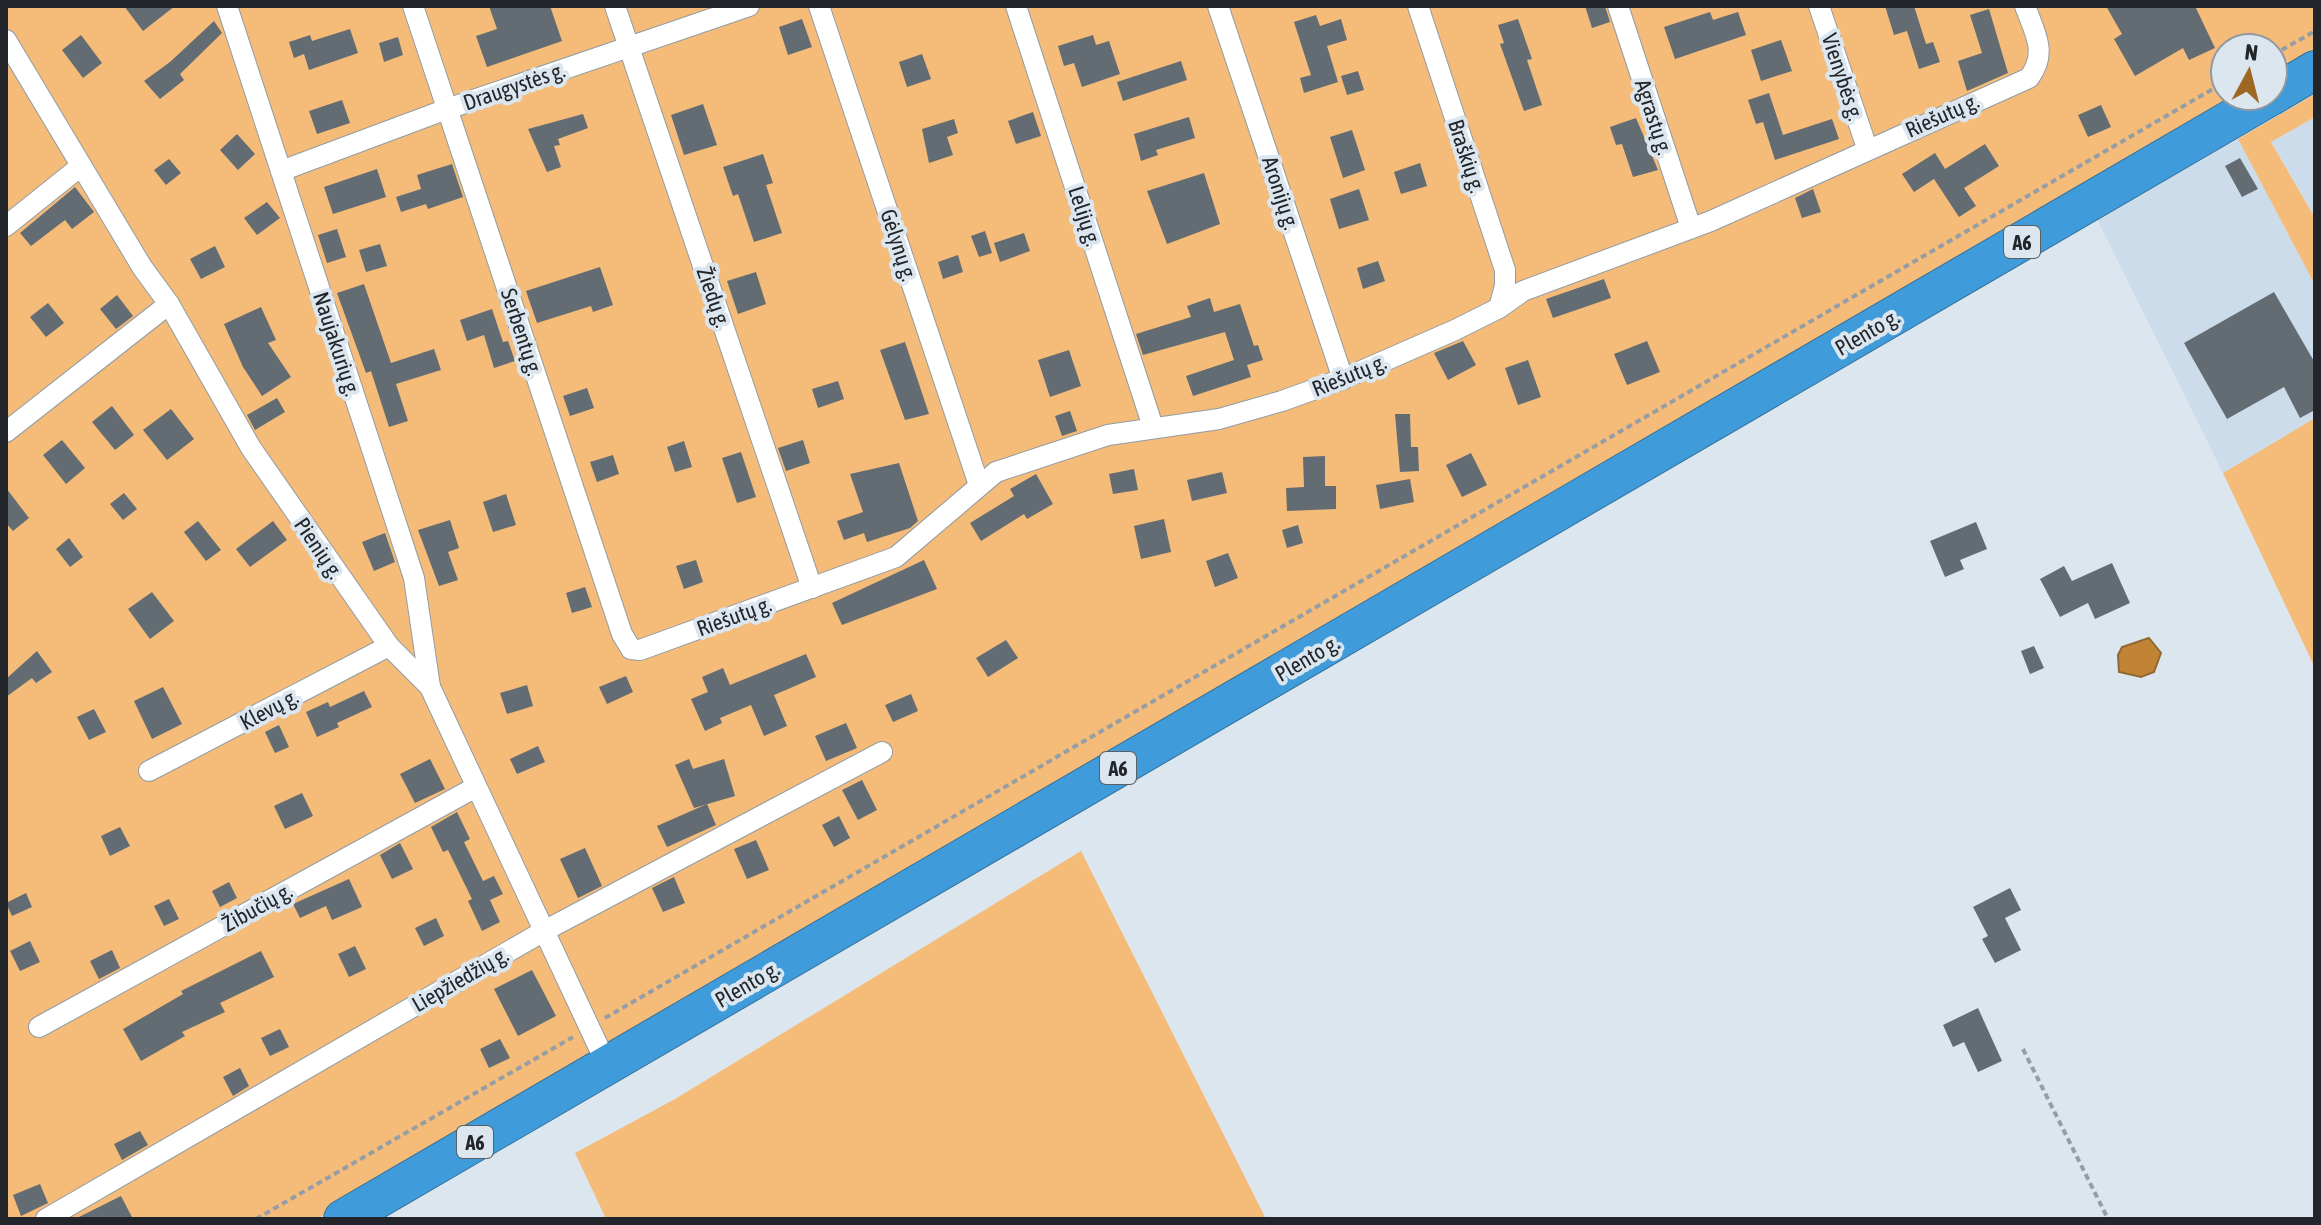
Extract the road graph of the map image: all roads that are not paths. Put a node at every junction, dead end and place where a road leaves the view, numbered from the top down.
1 (227, 6) edge
2 (413, 6) edge
3 (615, 6) edge
4 (749, 6) edge
5 (819, 6) edge
6 (1016, 6) edge
7 (1218, 6) edge
8 (1418, 6) edge
9 (1618, 6) edge
10 (1819, 6) edge
11 (2025, 6) edge
12 (6, 40) edge
13 (629, 47) junction
14 (2315, 70) edge
15 (2289, 85) edge
16 (447, 109) junction
17 (2243, 112) edge
18 (1867, 148) junction
19 (81, 166) junction
20 (281, 171) junction
21 (6, 226) edge
22 (1691, 228) junction
23 (169, 304) junction
24 (1499, 308) junction
25 (1343, 379) junction
26 (1153, 427) junction
27 (6, 432) edge
28 (979, 485) junction
29 (812, 588) junction
30 (389, 646) junction
31 (640, 650) joint
32 (430, 687) junction
33 (882, 752) dead end
34 (149, 771) dead end
35 (476, 787) junction
36 (544, 931) junction
37 (39, 1027) dead end
38 (607, 1065) junction
39 (352, 1216) edge
40 (46, 1219) edge

1 - 20 street, Naujakurių g.
2 - 16 street, Serbentų g.
3 - 13 street, Žiedų g.
4 - 13 street, Draugystės g.
5 - 28 street, Gėlynų g.
6 - 26 street, Lelijų g.
7 - 25 street, Aronijų g.
8 - 24 street, Braškių g.
9 - 22 street, Agrastų g.
10 - 18 street, Vienybės g.
11 - 18 street, Riešutų g.
12 - 19 street, Pienių g.
13 - 16 street, Draugystės g.
13 - 29 street, Žiedų g.
14 - 15 highway, Plento g. / A6
16 - 20 street, Draugystės g.
16 - 31 street, Serbentų g.
17 - 38 highway, Plento g. / A6
18 - 22 street, Riešutų g.
19 - 21 street
19 - 23 street, Pienių g.
20 - 32 street, Naujakurių g.
22 - 24 street, Riešutų g.
23 - 27 street
23 - 30 street, Pienių g.
24 - 25 street, Riešutų g.
25 - 26 street, Riešutų g.
26 - 28 street, Riešutų g.
28 - 29 street, Riešutų g.
29 - 31 street, Riešutų g.
30 - 32 street, Pienių g.
30 - 34 street, Klevų g.
32 - 35 street, Pienių g.
33 - 36 street, Liepžiedžių g.
35 - 36 street, Pienių g.
35 - 37 street, Žibučių g.
36 - 38 street, Pienių g.
36 - 40 street, Liepžiedžių g.
38 - 39 highway, Plento g. / A6

